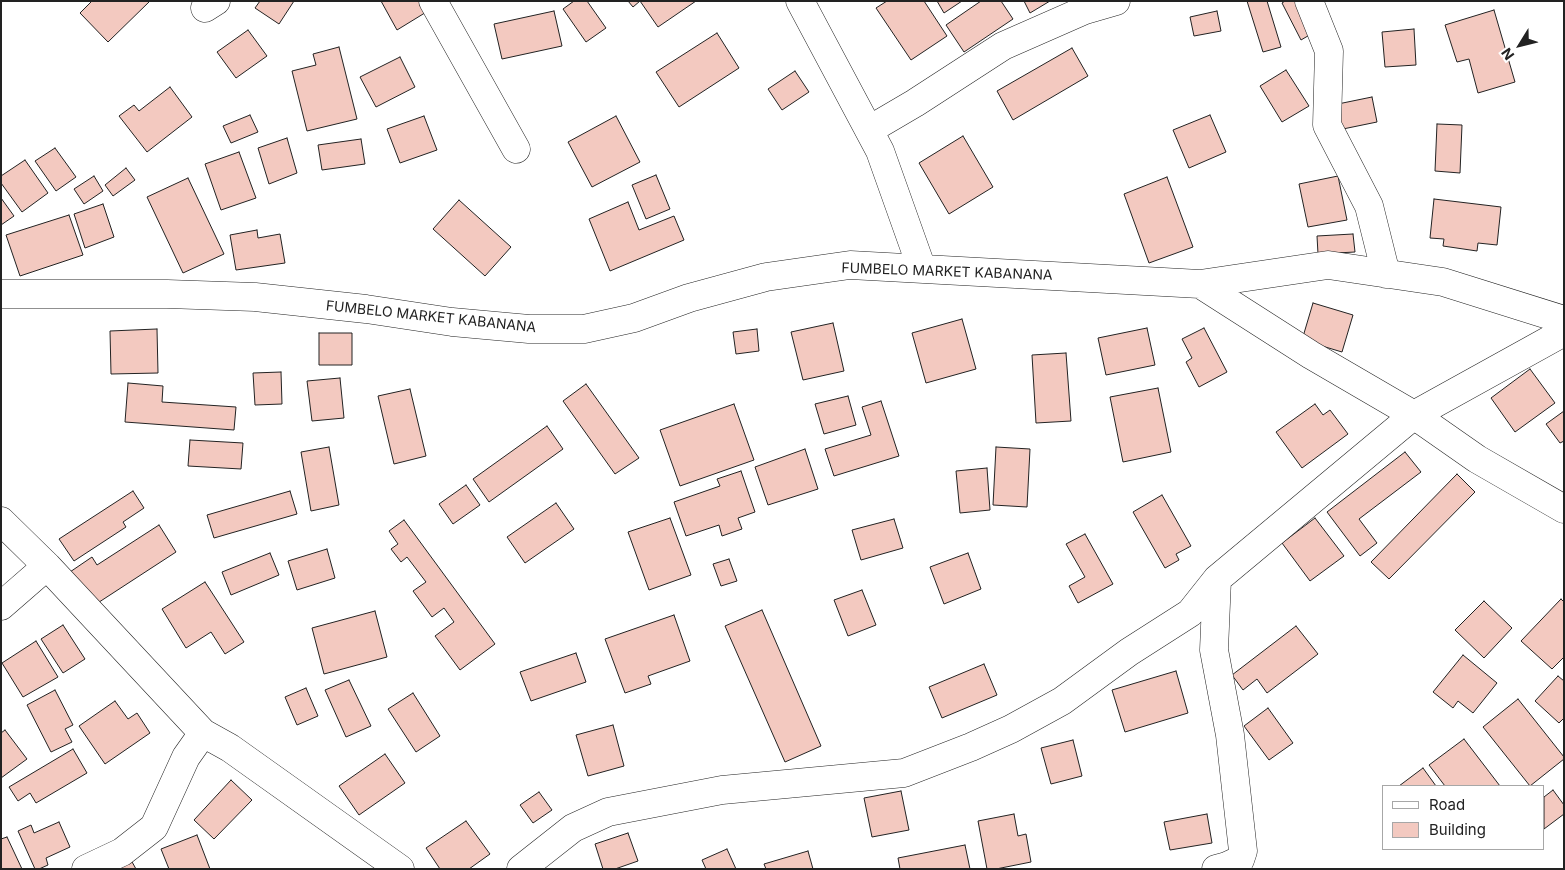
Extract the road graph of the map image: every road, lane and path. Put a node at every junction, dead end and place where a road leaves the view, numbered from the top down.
1 (433, 1) edge
2 (800, 1) edge
3 (1116, 1) edge
4 (1310, 1) edge
5 (869, 130) junction
6 (516, 149) dead end
7 (922, 269) junction
8 (1386, 274) junction
9 (1200, 284) junction
10 (1, 294) edge
11 (1564, 320) edge
12 (1564, 332) edge
13 (1414, 415) junction
14 (1564, 509) edge
15 (1, 520) edge
16 (47, 566) junction
17 (1217, 579) junction
18 (1, 606) edge
19 (203, 733) junction
20 (1232, 866) edge
21 (86, 869) edge
22 (400, 869) edge
23 (521, 869) edge

1 - 6 street
2 - 5 street
3 - 5 street
4 - 8 street
5 - 7 street
7 - 9 street, FUMBELO MARKET KABANANA
7 - 10 street, FUMBELO MARKET KABANANA
8 - 9 street, FUMBELO MARKET KABANANA
8 - 11 street, FUMBELO MARKET KABANANA
9 - 13 street
12 - 13 street
13 - 14 street
13 - 17 street
15 - 16 street
16 - 18 street
16 - 19 street
17 - 20 street
17 - 23 street
19 - 21 street
19 - 22 street

